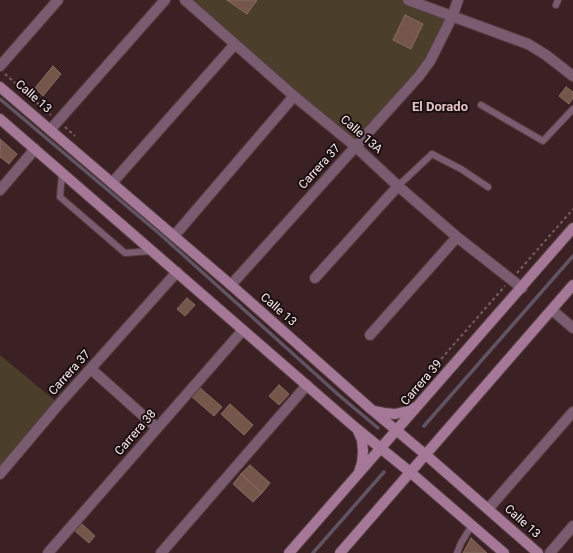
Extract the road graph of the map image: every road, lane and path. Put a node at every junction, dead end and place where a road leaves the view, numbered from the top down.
1 (58, 0) edge
2 (165, 0) edge
3 (185, 0) edge
4 (408, 0) edge
5 (458, 0) edge
6 (452, 17) junction
7 (235, 44) junction
8 (0, 66) edge
9 (573, 76) edge
10 (0, 86) edge
11 (294, 96) junction
12 (481, 105) dead end
13 (573, 109) edge
14 (0, 119) edge
15 (50, 130) junction
16 (355, 146) junction
17 (35, 149) junction
18 (62, 173) junction
19 (112, 183) junction
20 (398, 186) junction
21 (488, 187) dead end
22 (0, 190) edge
23 (573, 209) edge
24 (573, 228) edge
25 (174, 236) junction
26 (457, 237) junction
27 (152, 252) junction
28 (177, 272) junction
29 (315, 278) dead end
30 (511, 280) junction
31 (231, 285) junction
32 (573, 285) edge
33 (522, 288) junction
34 (552, 310) junction
35 (573, 328) edge
36 (243, 330) junction
37 (370, 335) dead end
38 (91, 370) junction
39 (308, 386) junction
40 (399, 402) dead end
41 (419, 405) junction
42 (372, 410) junction
43 (573, 412) edge
44 (157, 428) junction
45 (357, 429) junction
46 (397, 431) junction
47 (384, 451) junction
48 (423, 453) junction
49 (407, 470) junction
50 (0, 474) edge
51 (358, 474) junction
52 (488, 509) junction
53 (472, 526) junction
54 (573, 526) edge
55 (48, 553) edge
56 (161, 553) edge
57 (289, 553) edge
58 (340, 553) edge
59 (457, 553) edge
60 (504, 553) edge
61 (538, 553) edge
62 (550, 553) edge

1 - 8 street
2 - 15 street
3 - 7 street, Calle 13A
4 - 6 street
5 - 6 street, Carrera 37
6 - 9 street
6 - 16 street, Carrera 37
7 - 11 street, Calle 13A
7 - 19 street
10 - 15 main road, Calle 13
11 - 16 street, Calle 13A
11 - 25 street
12 - 13 lane
14 - 17 main road
15 - 19 main road, Calle 13
16 - 20 street, Calle 13A
16 - 31 street, Carrera 37
17 - 18 main road
17 - 22 street
18 - 27 main road
18 - 27 lane
19 - 25 main road, Calle 13
20 - 21 lane
20 - 26 street, Calle 13A
20 - 29 street
23 - 30 path
24 - 33 main road, Carrera 39
25 - 31 main road, Calle 13
26 - 30 street, Calle 13A
26 - 37 street
27 - 28 main road
28 - 36 main road
28 - 38 street, Carrera 37
30 - 33 street, Calle 13A
30 - 40 path
31 - 42 main road, Calle 13
32 - 34 main road
33 - 41 main road, Carrera 39
34 - 35 street
34 - 48 main road
36 - 39 main road
36 - 44 street, Carrera 38
38 - 44 street
38 - 50 street, Carrera 37
39 - 45 main road
39 - 56 street
41 - 42 main road
41 - 46 main road, Carrera 39
42 - 46 main road, Calle 13
43 - 52 street
44 - 55 street, Carrera 38
45 - 47 main road
45 - 51 main road
46 - 47 main road, Carrera 39
46 - 48 main road, Calle 13
47 - 49 main road
47 - 51 main road, Carrera 39
48 - 49 main road
48 - 52 main road, Calle 13
49 - 53 main road
49 - 58 main road
51 - 57 main road, Carrera 39
52 - 61 main road, Calle 13
53 - 59 lane
53 - 60 main road
54 - 62 street

